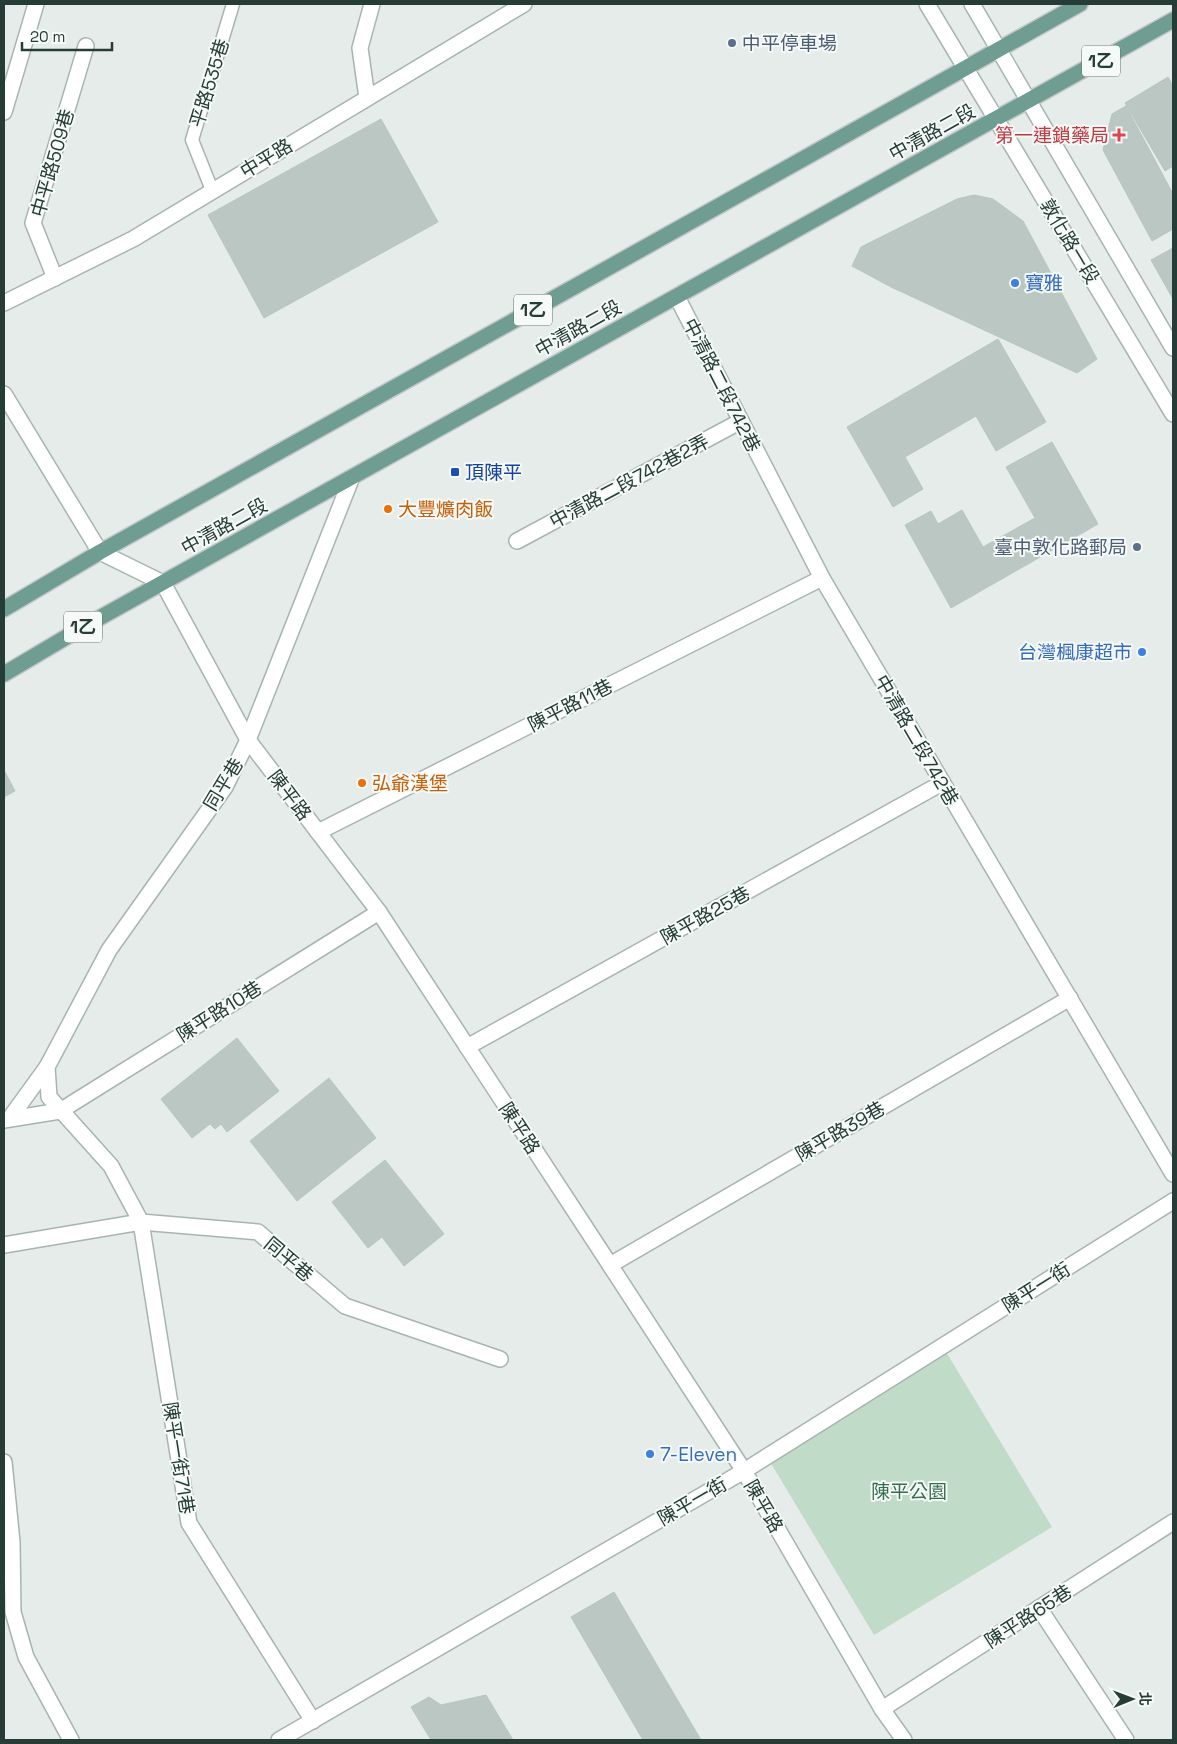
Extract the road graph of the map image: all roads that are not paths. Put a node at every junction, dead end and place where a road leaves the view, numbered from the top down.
1 (36, 4) edge
2 (233, 4) edge
3 (372, 4) edge
4 (524, 4) edge
5 (927, 4) edge
6 (972, 4) edge
7 (1080, 4) edge
8 (1173, 20) edge
9 (86, 46) dead end
10 (998, 49) junction
11 (966, 67) junction
12 (367, 98) junction
13 (1028, 101) junction
14 (4, 112) edge
15 (997, 119) junction
16 (212, 190) junction
17 (55, 278) junction
18 (677, 297) junction
19 (4, 303) edge
20 (1173, 348) edge
21 (4, 394) edge
22 (1173, 414) edge
23 (741, 421) junction
24 (352, 477) junction
25 (517, 541) dead end
26 (100, 552) junction
27 (822, 578) junction
28 (164, 583) junction
29 (4, 609) edge
30 (4, 674) edge
31 (248, 740) junction
32 (942, 783) junction
33 (318, 832) junction
34 (379, 912) junction
35 (1070, 998) junction
36 (467, 1047) junction
37 (47, 1067) junction
38 (60, 1111) junction
39 (7, 1119) edge
40 (1173, 1174) edge
41 (1173, 1201) edge
42 (140, 1222) junction
43 (4, 1246) edge
44 (610, 1265) junction
45 (500, 1359) dead end
46 (4, 1462) edge
47 (744, 1471) junction
48 (1171, 1530) edge
49 (1039, 1608) junction
50 (882, 1709) junction
51 (314, 1721) junction
52 (71, 1740) edge
53 (279, 1740) edge
54 (904, 1740) edge
55 (1126, 1740) edge

1 - 14 street
2 - 16 lane, 平路535巷
3 - 12 street
4 - 12 street, 中平路
5 - 11 street, 敦化路一段
6 - 10 street, 敦化路一段
7 - 10 main road, 中清路二段 / 1乙
8 - 13 main road, 中清路二段 / 1乙
9 - 17 street, 中平路509巷
10 - 11 main road, 中清路二段 / 1乙
10 - 13 street, 敦化路一段
11 - 15 street, 敦化路一段
11 - 26 main road, 中清路二段 / 1乙
12 - 16 street, 中平路
13 - 15 main road, 中清路二段 / 1乙
13 - 20 street, 敦化路一段
15 - 18 main road, 中清路二段 / 1乙
15 - 22 street, 敦化路一段
16 - 17 street, 中平路
17 - 19 street, 中平路
18 - 23 street, 中清路二段742巷
18 - 24 main road, 中清路二段 / 1乙
21 - 26 street
23 - 25 street, 中清路二段742巷2弄
23 - 27 street, 中清路二段742巷
24 - 28 main road, 中清路二段 / 1乙
24 - 31 street, 同平巷
26 - 28 street
26 - 29 main road, 中清路二段 / 1乙
27 - 32 street, 中清路二段742巷
27 - 33 street, 陳平路11巷
28 - 30 main road, 中清路二段 / 1乙
28 - 31 street, 陳平路
31 - 33 street, 陳平路
31 - 37 street, 同平巷
32 - 35 street, 中清路二段742巷
32 - 36 street, 陳平路25巷
33 - 34 street, 陳平路
34 - 36 street, 陳平路
34 - 38 street, 陳平路10巷
35 - 40 street, 中清路二段742巷
35 - 44 street, 陳平路39巷
36 - 44 street, 陳平路
37 - 38 street
37 - 39 street, 同平巷
38 - 39 street, 同平巷
38 - 42 street
41 - 47 street, 陳平一街
42 - 43 street, 同平巷
42 - 45 street, 同平巷
42 - 51 street, 陳平一街71巷
44 - 47 street, 陳平路
46 - 52 street
47 - 50 street, 陳平路
47 - 51 street, 陳平一街
48 - 49 street, 陳平路65巷
49 - 50 street, 陳平路65巷
49 - 55 street
50 - 54 street, 陳平路
51 - 53 street, 陳平一街

